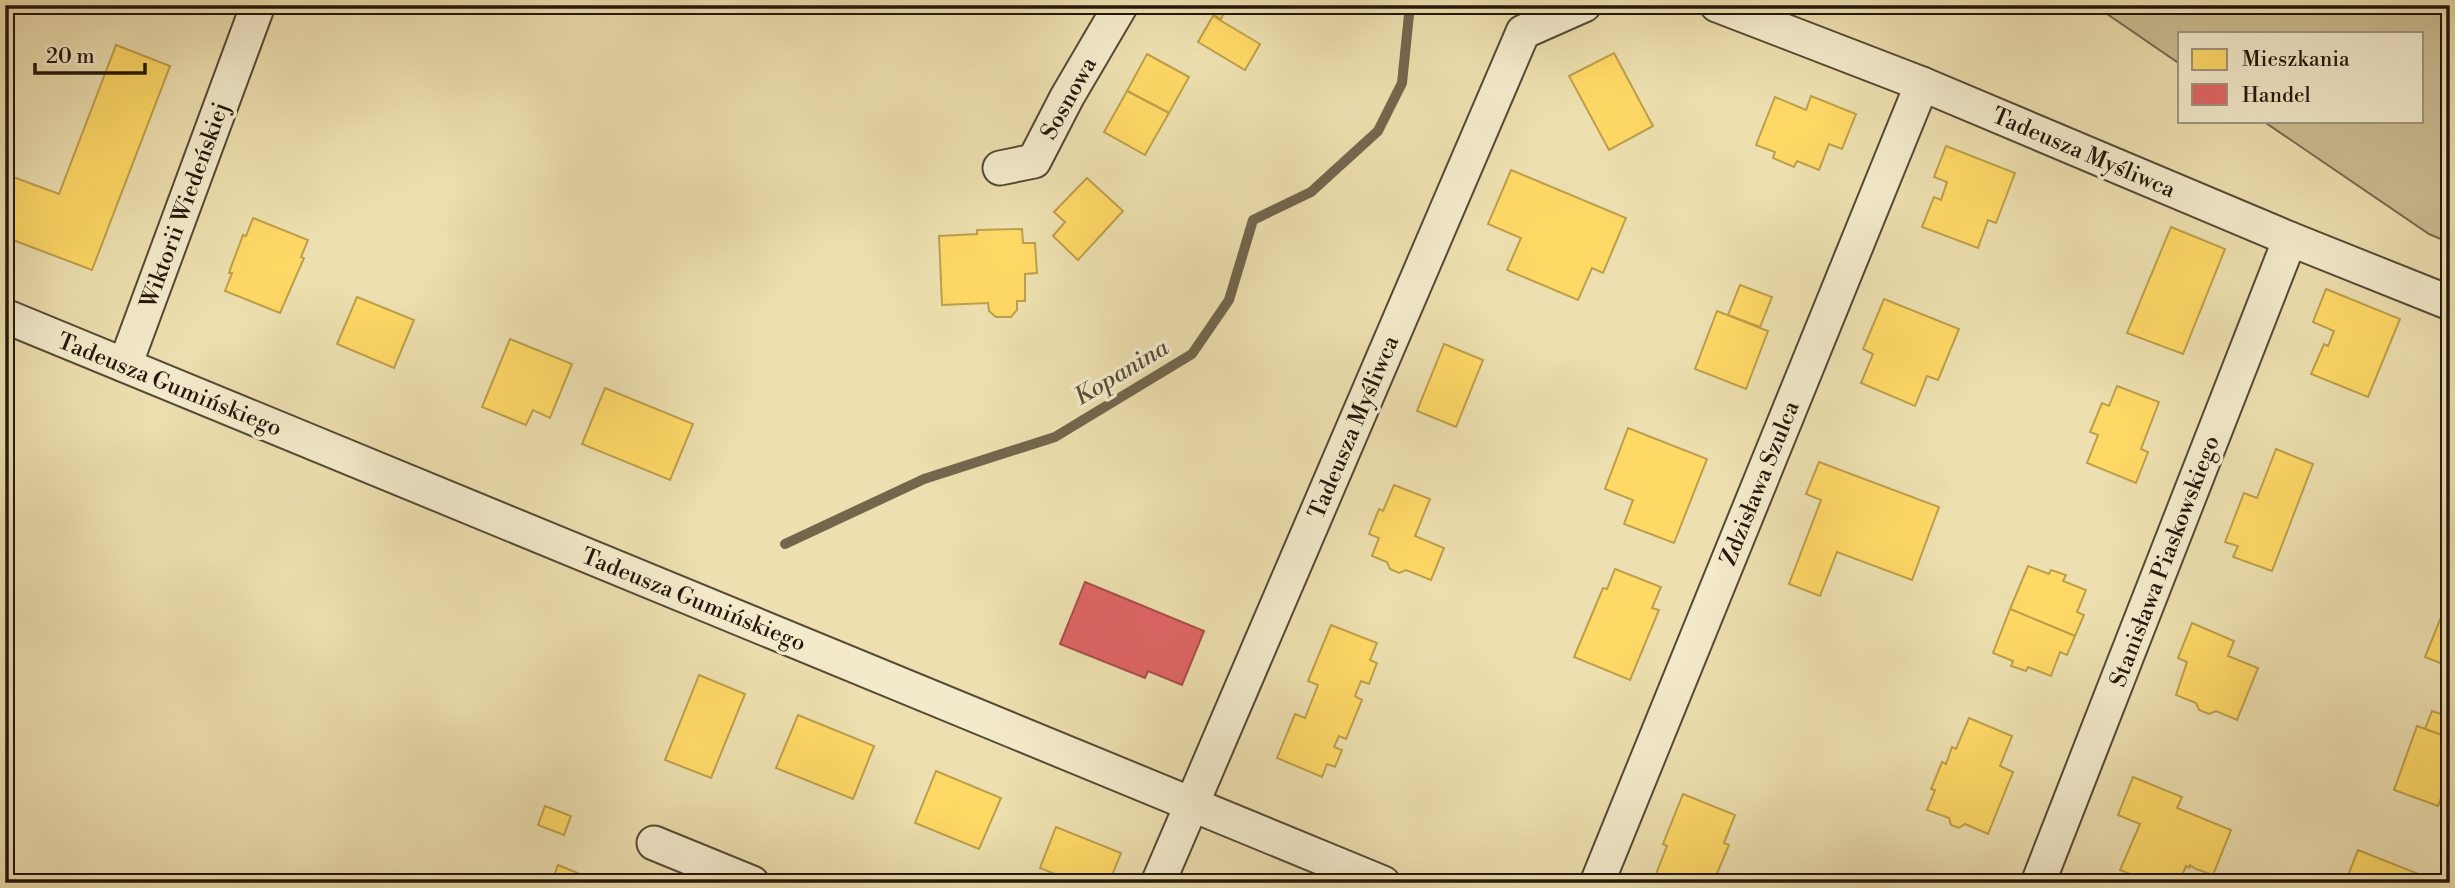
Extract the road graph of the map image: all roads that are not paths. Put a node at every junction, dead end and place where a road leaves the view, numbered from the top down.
1 (258, 5) edge
2 (1121, 5) edge
3 (1584, 5) edge
4 (1717, 5) edge
5 (1922, 84) junction
6 (1000, 168) dead end
7 (2290, 239) junction
8 (2450, 303) edge
9 (5, 316) edge
10 (125, 365) junction
11 (1191, 804) junction
12 (654, 843) dead end
13 (752, 883) edge
14 (1158, 883) edge
15 (1382, 883) edge
16 (1597, 883) edge
17 (2038, 883) edge

1 - 10 street, Wiktorii Wiedeńskiej
2 - 6 street, Sosnowa
3 - 11 street, Tadeusza Myśliwca
4 - 5 street, Tadeusza Myśliwca
5 - 7 street, Tadeusza Myśliwca
5 - 16 street, Zdzisława Szulca
7 - 8 street, Tadeusza Myśliwca
7 - 17 street, Stanisława Piaskowskiego
9 - 10 street, Tadeusza Gumińskiego
10 - 11 street, Tadeusza Gumińskiego
11 - 14 street, Tadeusza Myśliwca
11 - 15 street, Tadeusza Gumińskiego
12 - 13 street

